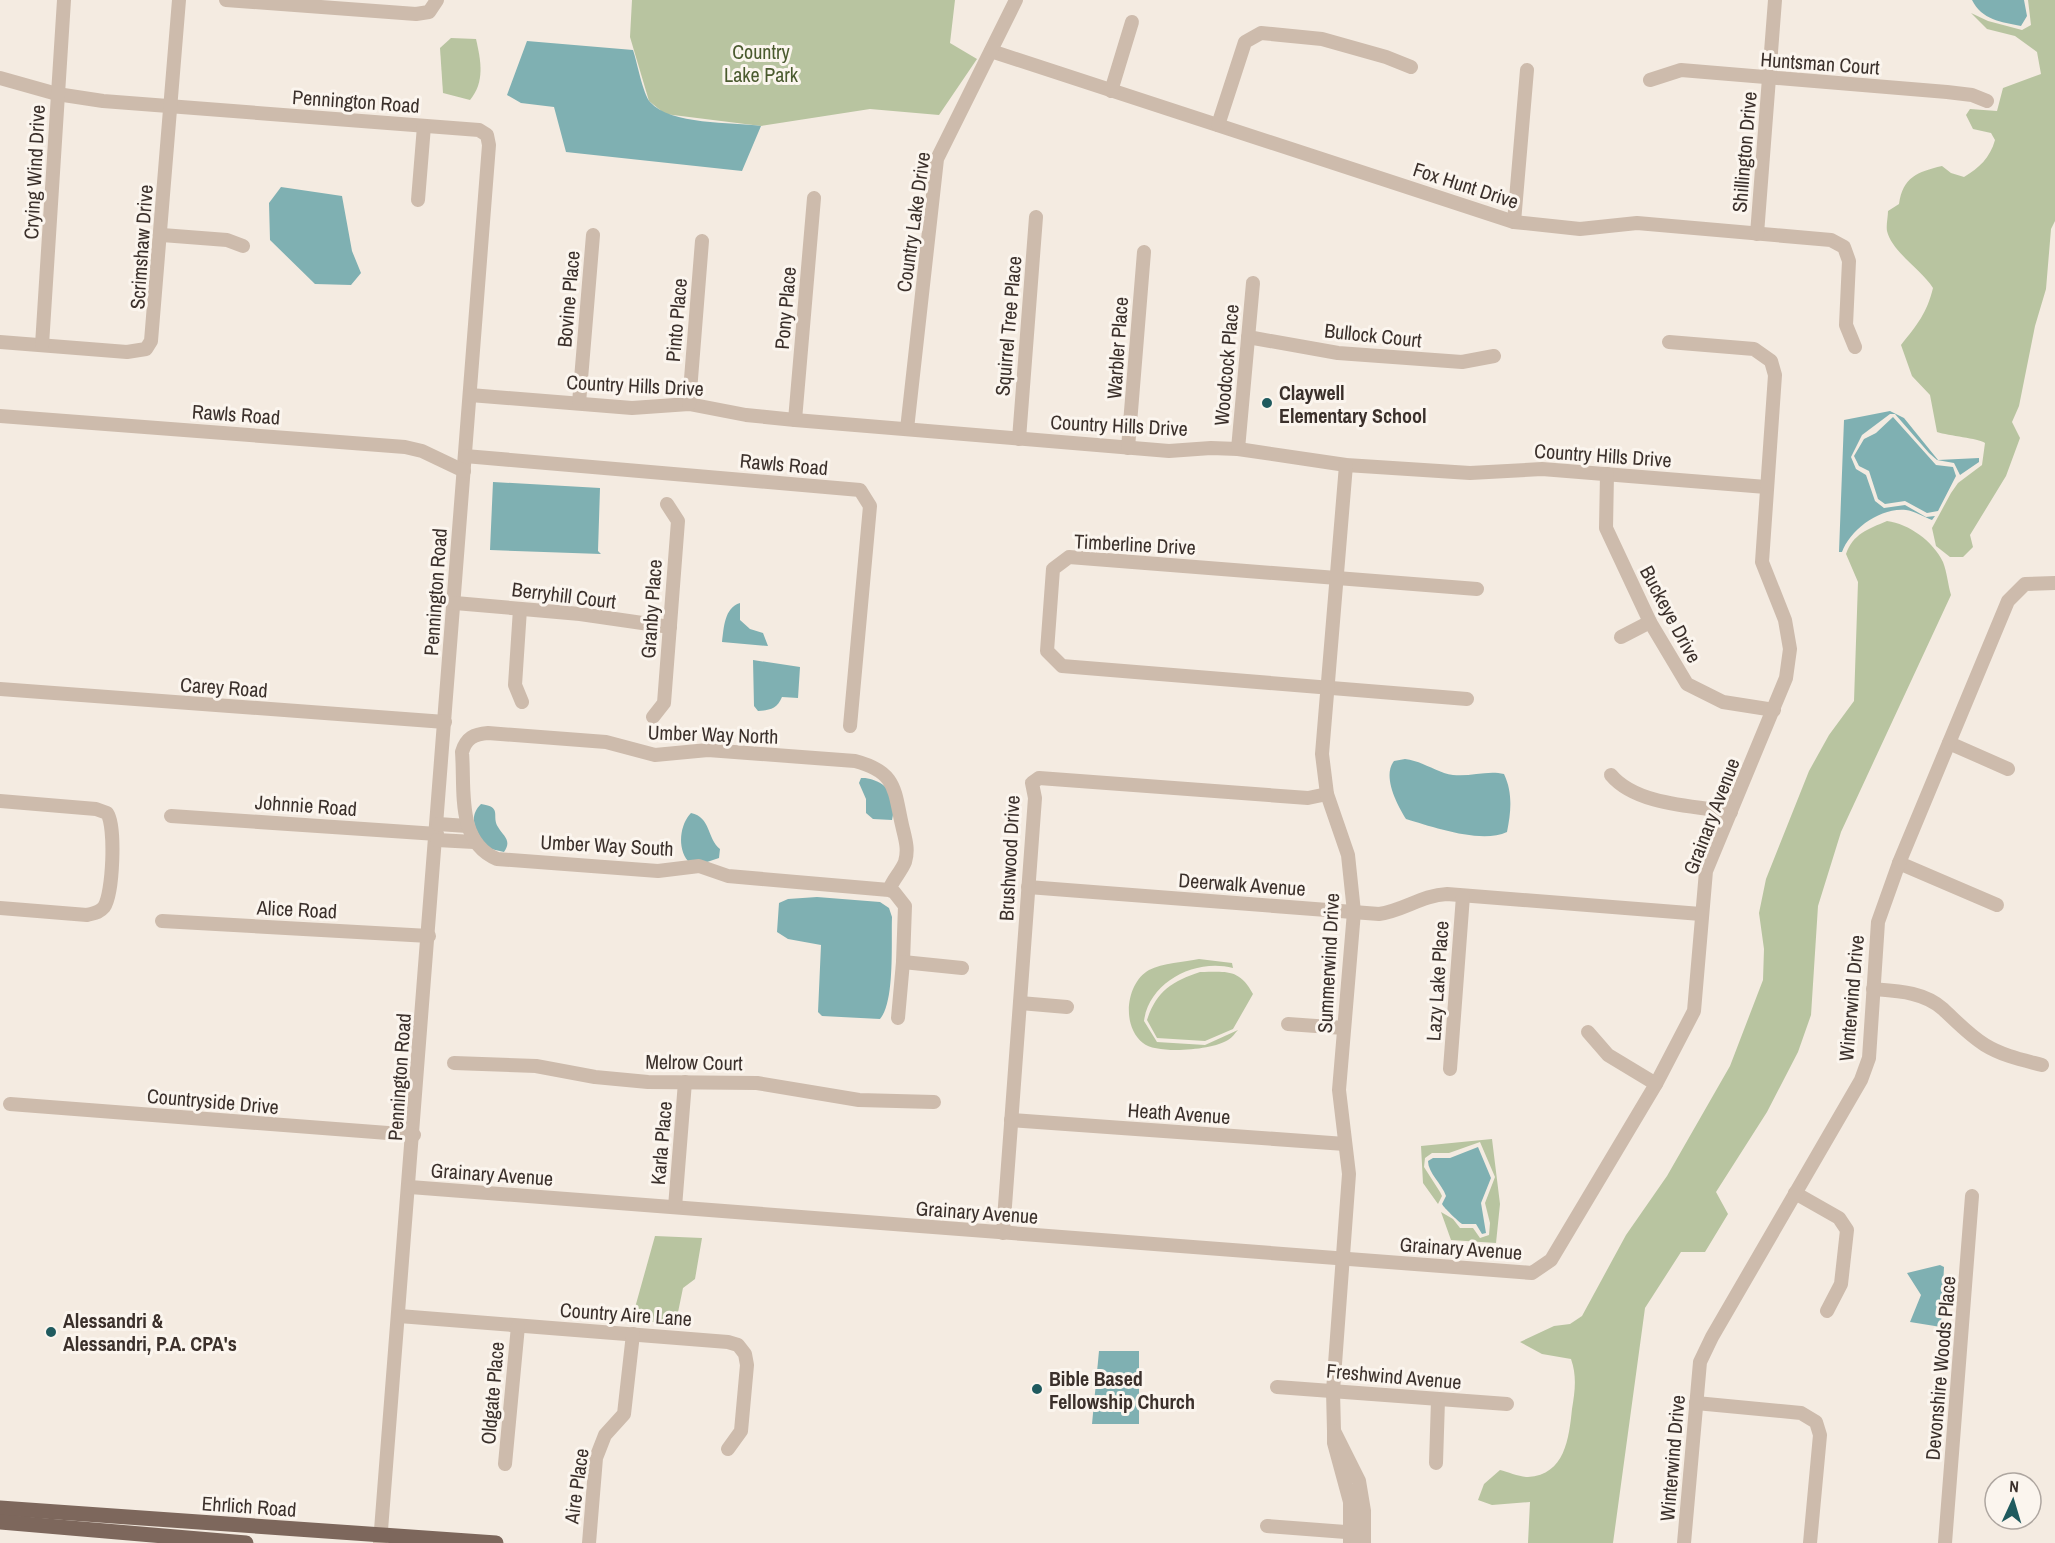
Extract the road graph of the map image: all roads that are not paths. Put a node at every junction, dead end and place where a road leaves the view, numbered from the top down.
1 (64, 0) edge
2 (179, 0) edge
3 (226, 0) edge
4 (437, 0) edge
5 (1016, 0) edge
6 (1775, 0) edge
7 (1132, 22) dead end
8 (991, 51) junction
9 (1411, 67) dead end
10 (1527, 70) dead end
11 (0, 78) edge
12 (1769, 79) junction
13 (1650, 80) dead end
14 (1111, 91) junction
15 (57, 94) junction
16 (1987, 100) dead end
17 (171, 106) junction
18 (1218, 125) junction
19 (424, 126) junction
20 (814, 198) dead end
21 (418, 200) dead end
22 (1036, 217) dead end
23 (1514, 222) junction
24 (1757, 234) junction
25 (162, 235) junction
26 (593, 235) dead end
27 (702, 240) dead end
28 (243, 246) dead end
29 (1144, 252) dead end
30 (1253, 283) dead end
31 (1248, 337) junction
32 (0, 342) edge
33 (1669, 342) dead end
34 (42, 345) junction
35 (1854, 347) dead end
36 (1494, 356) dead end
37 (470, 395) junction
38 (579, 403) junction
39 (688, 404) junction
40 (0, 416) edge
41 (795, 420) junction
42 (907, 429) junction
43 (1019, 439) junction
44 (1128, 448) junction
45 (1238, 449) junction
46 (465, 456) junction
47 (1346, 465) junction
48 (464, 471) junction
49 (1607, 474) junction
50 (1766, 487) junction
51 (667, 504) dead end
52 (1336, 578) junction
53 (2055, 583) edge
54 (1477, 589) dead end
55 (455, 603) junction
56 (520, 609) junction
57 (1650, 622) junction
58 (670, 627) junction
59 (1621, 637) dead end
60 (1328, 688) junction
61 (0, 689) edge
62 (1467, 699) dead end
63 (522, 702) dead end
64 (1774, 710) junction
65 (653, 717) dead end
66 (445, 722) junction
67 (850, 726) dead end
68 (1949, 743) junction
69 (2008, 769) dead end
70 (1611, 775) dead end
71 (1327, 794) junction
72 (0, 801) edge
73 (1731, 812) junction
74 (171, 816) dead end
75 (467, 826) junction
76 (437, 832) junction
77 (474, 842) junction
78 (1899, 863) junction
79 (1028, 887) junction
80 (889, 890) junction
81 (1463, 896) junction
82 (1997, 905) dead end
83 (0, 908) edge
84 (1354, 912) junction
85 (1701, 914) junction
86 (162, 921) dead end
87 (429, 936) junction
88 (903, 962) junction
89 (962, 968) dead end
90 (1873, 989) junction
91 (1020, 1003) junction
92 (1067, 1007) dead end
93 (898, 1018) dead end
94 (1288, 1024) dead end
95 (1344, 1028) junction
96 (1588, 1032) dead end
97 (454, 1063) dead end
98 (2042, 1065) dead end
99 (1450, 1069) dead end
100 (685, 1082) junction
101 (1656, 1084) junction
102 (934, 1102) dead end
103 (10, 1104) dead end
104 (1011, 1120) junction
105 (414, 1135) junction
106 (1345, 1144) junction
107 (410, 1187) junction
108 (1796, 1193) junction
109 (1972, 1196) dead end
110 (675, 1208) junction
111 (1003, 1233) junction
112 (1343, 1259) junction
113 (1827, 1311) dead end
114 (399, 1316) junction
115 (518, 1326) junction
116 (633, 1334) junction
117 (1277, 1387) dead end
118 (1334, 1391) junction
119 (1438, 1400) junction
120 (1696, 1403) junction
121 (1507, 1404) dead end
122 (728, 1449) dead end
123 (1436, 1463) dead end
124 (505, 1464) dead end
125 (0, 1509) edge
126 (0, 1522) edge
127 (1267, 1526) dead end
128 (1357, 1538) edge
129 (381, 1539) edge
130 (246, 1543) edge
131 (496, 1543) edge
132 (589, 1543) edge
133 (1684, 1543) edge
134 (1810, 1543) edge
135 (1945, 1543) edge

1 - 15 street, Crying Wind Drive
2 - 17 street, Scrimshaw Drive
3 - 4 street
5 - 8 street, Country Lake Drive
6 - 12 street, Shillington Drive
7 - 14 street
8 - 14 street, Fox Hunt Drive
8 - 42 street, Country Lake Drive
9 - 18 street
10 - 23 street
11 - 15 street, Pennington Road
12 - 13 street, Huntsman Court
12 - 16 street, Huntsman Court
12 - 24 street, Shillington Drive
14 - 18 street, Fox Hunt Drive
15 - 17 street, Pennington Road
15 - 34 street, Crying Wind Drive
17 - 19 street, Pennington Road
17 - 25 street, Scrimshaw Drive
18 - 23 street, Fox Hunt Drive
19 - 21 street
19 - 37 street, Pennington Road
20 - 41 street, Pony Place
22 - 43 street, Squirrel Tree Place
23 - 24 street, Fox Hunt Drive
24 - 35 street, Fox Hunt Drive
25 - 28 street
25 - 34 street, Scrimshaw Drive
26 - 38 street, Bovine Place
27 - 39 street, Pinto Place
29 - 44 street, Warbler Place
30 - 31 street, Woodcock Place
31 - 36 street, Bullock Court
31 - 45 street, Woodcock Place
32 - 34 street, Scrimshaw Drive
33 - 50 street, Grainary Avenue
37 - 38 street, Country Hills Drive
37 - 46 street, Pennington Road
38 - 39 street, Country Hills Drive
39 - 41 street, Country Hills Drive
40 - 48 street, Rawls Road
41 - 42 street, Country Hills Drive
42 - 43 street, Country Hills Drive
43 - 44 street, Country Hills Drive
44 - 45 street, Country Hills Drive
45 - 47 street, Country Hills Drive
46 - 48 street, Pennington Road
46 - 67 street, Rawls Road
47 - 49 street, Country Hills Drive
47 - 52 street, Summerwind Drive
48 - 55 street, Pennington Road
49 - 50 street, Country Hills Drive
49 - 57 street, Buckeye Drive
50 - 64 street, Grainary Avenue
51 - 58 street, Granby Place
52 - 54 street, Timberline Drive
52 - 60 street, Summerwind Drive
52 - 60 street, Timberline Drive
53 - 68 street, Winterwind Drive
55 - 56 street, Berryhill Court
55 - 66 street, Pennington Road
56 - 58 street, Berryhill Court
56 - 63 street
57 - 59 street
57 - 64 street, Buckeye Drive
58 - 65 street, Granby Place
60 - 62 street, Timberline Drive
60 - 71 street, Summerwind Drive
61 - 66 street, Carey Road
64 - 73 street, Grainary Avenue
66 - 76 street, Pennington Road
68 - 69 street
68 - 78 street, Winterwind Drive
70 - 73 street
71 - 79 street, Brushwood Drive
71 - 84 street, Summerwind Drive
72 - 83 street
73 - 85 street, Grainary Avenue
74 - 76 street, Johnnie Road
75 - 76 street
75 - 77 street
75 - 80 street, Umber Way North
76 - 77 street
76 - 87 street, Pennington Road
77 - 80 street, Umber Way South
78 - 82 street
78 - 90 street, Winterwind Drive
79 - 84 street, Deerwalk Avenue
79 - 91 street, Brushwood Drive
80 - 88 street
81 - 84 street, Deerwalk Avenue
81 - 85 street, Deerwalk Avenue
81 - 99 street, Lazy Lake Place
84 - 95 street, Summerwind Drive
85 - 101 street, Grainary Avenue
86 - 87 street, Alice Road
87 - 105 street, Pennington Road
88 - 89 street
88 - 93 street
90 - 98 street
90 - 108 street, Winterwind Drive
91 - 92 street
91 - 104 street, Brushwood Drive
94 - 95 street
95 - 106 street, Summerwind Drive
96 - 101 street
97 - 100 street, Melrow Court
100 - 102 street, Melrow Court
100 - 110 street, Karla Place
101 - 112 street, Grainary Avenue
103 - 105 street, Countryside Drive
104 - 106 street, Heath Avenue
104 - 111 street, Brushwood Drive
105 - 107 street, Pennington Road
106 - 112 street, Summerwind Drive
107 - 110 street, Grainary Avenue
107 - 114 street, Pennington Road
108 - 113 street
108 - 120 street, Winterwind Drive
109 - 135 street, Devonshire Woods Place
110 - 111 street, Grainary Avenue
111 - 112 street, Grainary Avenue
112 - 118 street, Summerwind Drive
114 - 115 street, Country Aire Lane
114 - 129 street, Pennington Road
115 - 116 street, Country Aire Lane
115 - 124 street, Oldgate Place
116 - 122 street, Country Aire Lane
116 - 132 street, Aire Place
117 - 118 street, Freshwind Avenue
118 - 119 street, Freshwind Avenue
118 - 128 street, Summerwind Drive
119 - 121 street, Freshwind Avenue
119 - 123 street
120 - 133 street, Winterwind Drive
120 - 134 street
125 - 129 main road, Ehrlich Road
126 - 130 main road, Ehrlich Road
127 - 128 street
129 - 131 main road, Ehrlich Road

